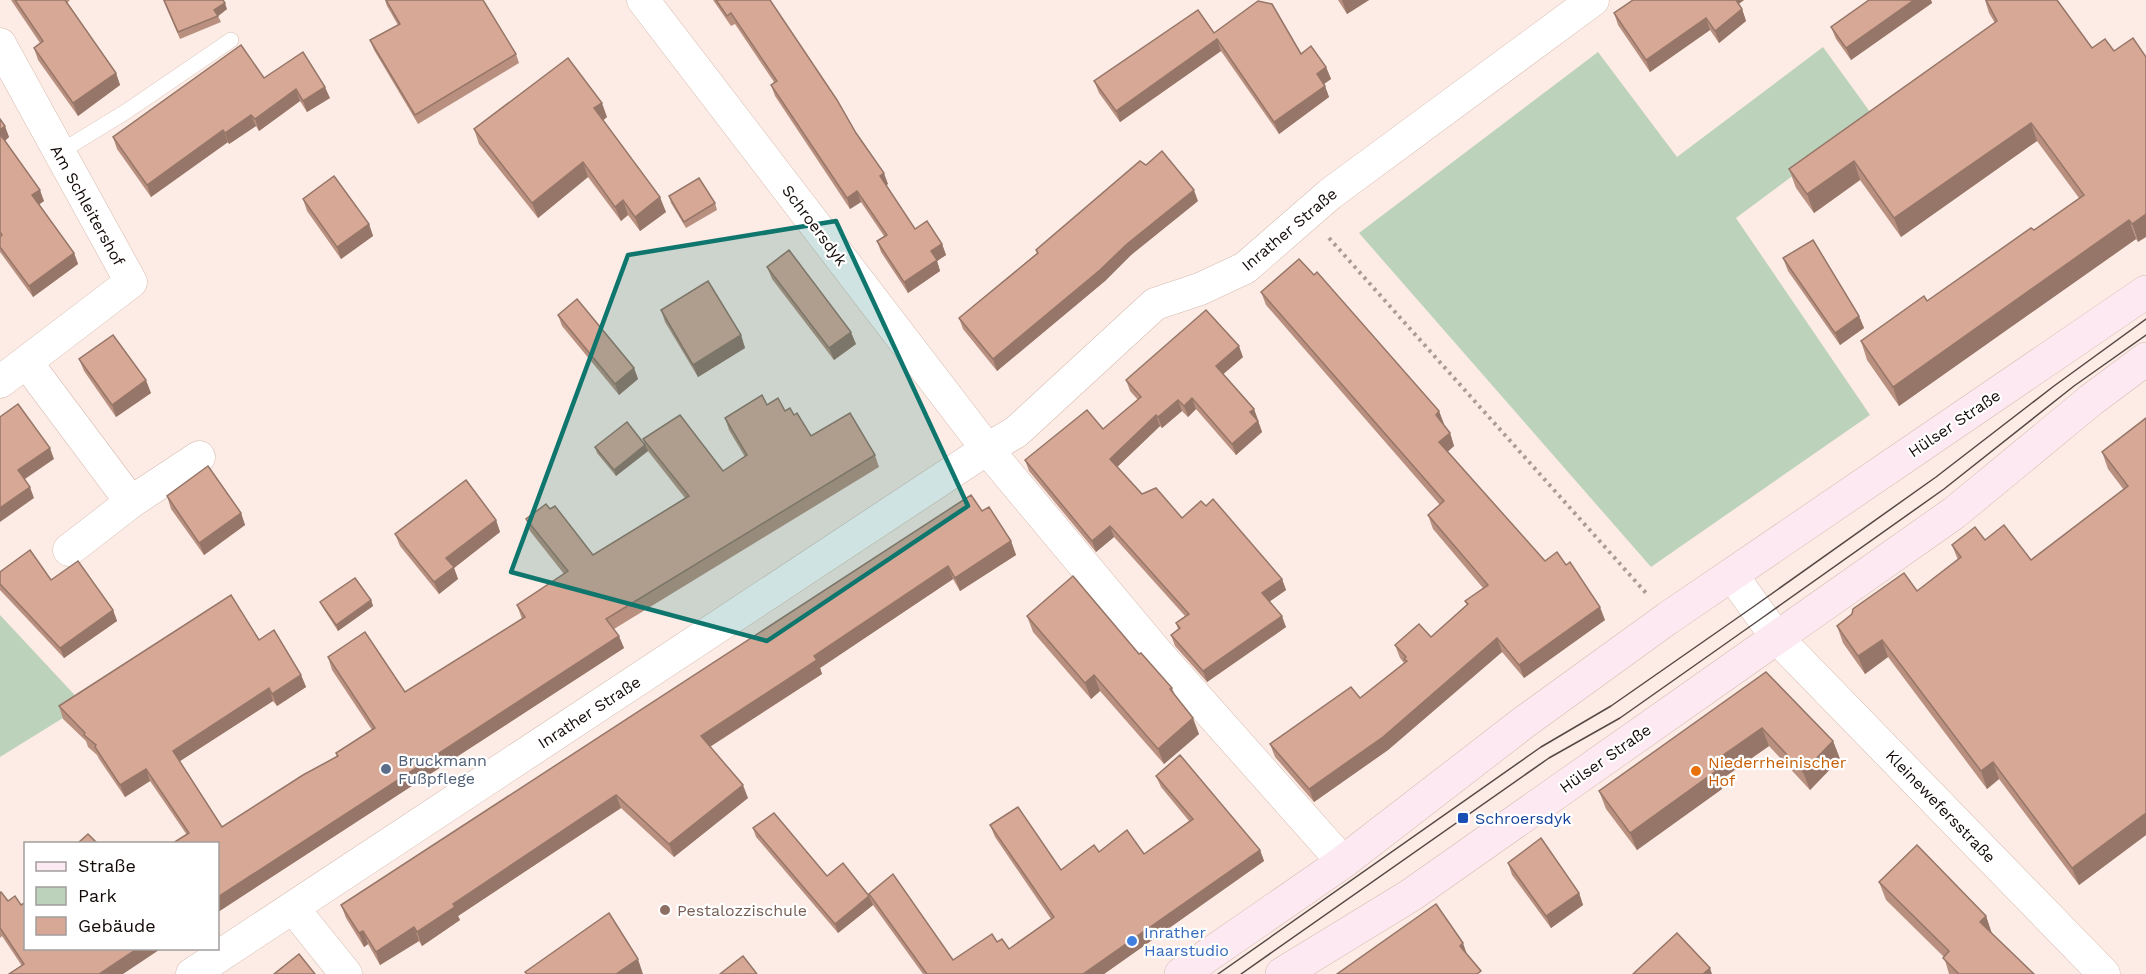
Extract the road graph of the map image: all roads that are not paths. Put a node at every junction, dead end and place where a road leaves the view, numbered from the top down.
1 (643, 0) edge
2 (1593, 0) edge
3 (231, 40) dead end
4 (0, 44) edge
5 (60, 152) junction
6 (2146, 292) edge
7 (2146, 359) edge
8 (27, 363) junction
9 (0, 382) edge
10 (987, 449) junction
11 (199, 458) dead end
12 (131, 502) junction
13 (69, 550) dead end
14 (1732, 575) junction
15 (1777, 639) junction
16 (1343, 862) junction
17 (293, 908) junction
18 (192, 974) edge
19 (346, 974) edge
20 (1181, 974) edge
21 (1282, 974) edge
22 (2104, 974) edge

1 - 10 street, Schroersdyk
2 - 10 street, Inrather Straße
3 - 5 lane
4 - 5 street, Am Schleitershof
5 - 8 street, Am Schleitershof
6 - 14 street, Hülser Straße
7 - 15 street, Hülser Straße
8 - 9 street, Am Schleitershof
8 - 12 street
10 - 16 street
10 - 17 street, Inrather Straße
11 - 12 street
12 - 13 street
14 - 15 street
14 - 16 street, Hülser Straße
15 - 21 street, Hülser Straße
15 - 22 street, Kleinewefersstraße
16 - 20 street, Hülser Straße
17 - 18 street, Inrather Straße
17 - 19 street

